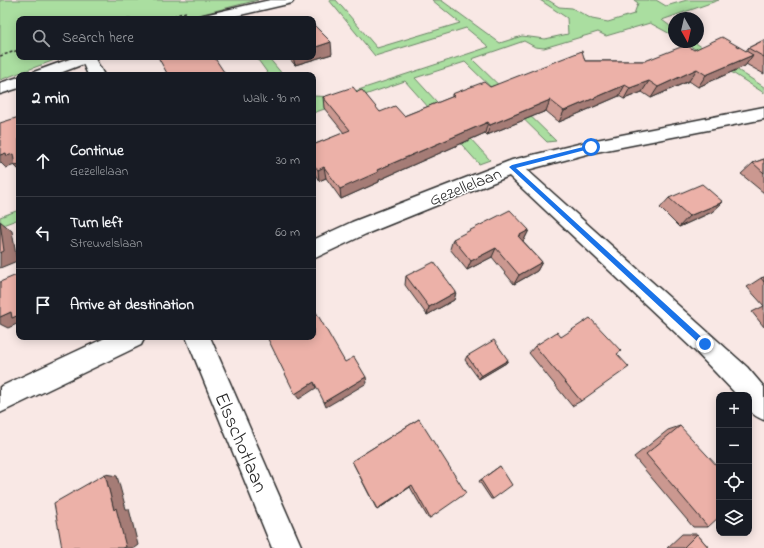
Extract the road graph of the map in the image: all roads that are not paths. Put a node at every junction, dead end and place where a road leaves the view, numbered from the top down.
1 (287, 0) edge
2 (218, 16) edge
3 (80, 60) edge
4 (89, 60) edge
5 (48, 72) edge
6 (95, 72) edge
7 (16, 83) edge
8 (0, 89) edge
9 (764, 113) edge
10 (512, 167) junction
11 (316, 249) edge
12 (127, 340) edge
13 (199, 340) edge
14 (0, 400) edge
15 (764, 407) edge
16 (287, 548) edge

1 - 2 street
3 - 5 street
4 - 6 street
7 - 8 street
9 - 10 street, Gezellelaan
10 - 11 street, Gezellelaan
10 - 15 street
12 - 14 street
13 - 16 street, Elsschotlaan

